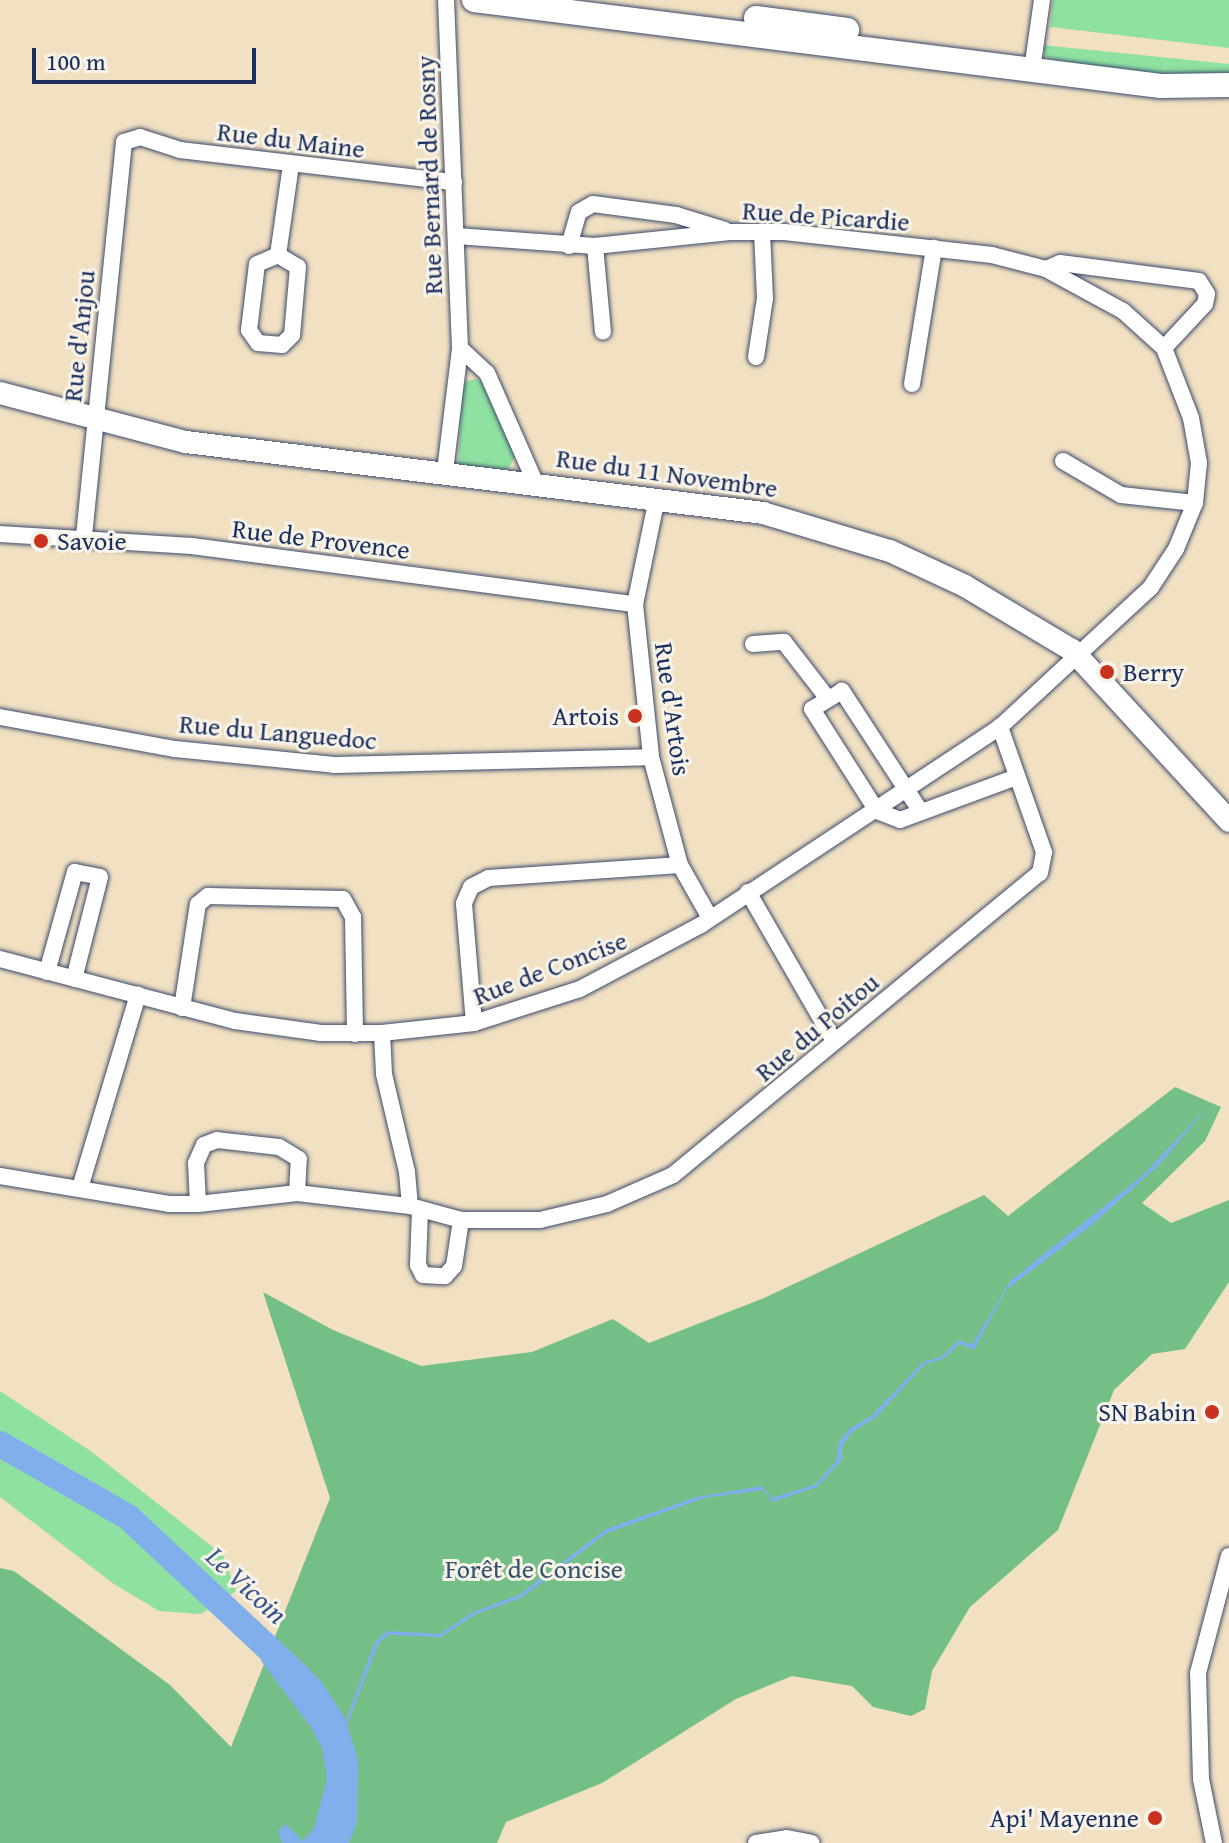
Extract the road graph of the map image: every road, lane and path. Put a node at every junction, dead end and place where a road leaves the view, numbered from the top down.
1 (446, 0) edge
2 (474, 0) edge
3 (590, 0) edge
4 (1042, 0) edge
5 (1033, 64) junction
6 (1229, 82) edge
7 (124, 142) joint
8 (291, 165) junction
9 (454, 182) junction
10 (730, 232) junction
11 (762, 233) junction
12 (456, 236) junction
13 (569, 246) junction
14 (595, 246) junction
15 (934, 248) junction
16 (278, 255) junction
17 (1046, 269) junction
18 (603, 332) dead end
19 (460, 348) junction
20 (1164, 348) junction
21 (756, 357) dead end
22 (912, 384) dead end
23 (0, 393) edge
24 (94, 421) junction
25 (1063, 461) dead end
26 (445, 471) junction
27 (535, 482) junction
28 (657, 498) junction
29 (1195, 503) junction
30 (0, 534) edge
31 (84, 536) junction
32 (635, 604) junction
33 (753, 644) dead end
34 (1079, 656) junction
35 (828, 699) junction
36 (0, 717) edge
37 (1000, 727) junction
38 (651, 757) junction
39 (1017, 777) junction
40 (907, 791) junction
41 (877, 811) junction
42 (921, 812) junction
43 (1229, 821) edge
44 (680, 865) junction
45 (748, 892) junction
46 (710, 918) junction
47 (0, 959) edge
48 (47, 972) junction
49 (74, 979) junction
50 (138, 995) junction
51 (182, 1008) junction
52 (474, 1023) junction
53 (382, 1033) junction
54 (355, 1034) junction
55 (834, 1041) junction
56 (0, 1176) edge
57 (80, 1188) junction
58 (297, 1193) junction
59 (198, 1204) junction
60 (415, 1208) junction
61 (461, 1220) junction
62 (1229, 1556) edge
63 (756, 1843) edge
64 (812, 1843) edge
65 (1214, 1843) edge

1 - 9 street, Rue Bernard de Rosny
2 - 5 main road
3 - 5 main road
4 - 5 street
5 - 6 main road
7 - 8 street, Rue du Maine
7 - 24 street, Rue d'Anjou
8 - 9 street, Rue du Maine
8 - 16 street
9 - 12 street, Rue Bernard de Rosny
10 - 11 street, Rue de Picardie
10 - 13 street
10 - 14 street, Rue de Picardie
11 - 15 street, Rue de Picardie
11 - 21 street
12 - 13 street, Rue de Picardie
12 - 19 street, Rue Bernard de Rosny
13 - 14 street, Rue de Picardie
14 - 18 street
15 - 17 street, Rue de Picardie
15 - 22 street
16 - 16 street
17 - 20 street, Rue de Picardie
17 - 20 street, Rue de Picardie
19 - 26 street, Rue Bernard de Rosny
19 - 27 street
20 - 29 street, Rue de Picardie
23 - 24 street, Rue du 11 Novembre
24 - 26 street, Rue du 11 Novembre
24 - 31 street, Rue d'Anjou
25 - 29 street
26 - 27 street, Rue du 11 Novembre
27 - 28 street, Rue du 11 Novembre
28 - 32 street, Rue d'Artois
28 - 34 street, Rue du 11 Novembre
29 - 34 street, Rue de Picardie
30 - 31 street, Rue de Provence
31 - 32 street, Rue de Provence
32 - 38 street, Rue d'Artois
33 - 35 street
34 - 37 street, Rue de Concise
34 - 43 street, Rue du 11 Novembre
35 - 40 street
35 - 41 street
36 - 38 street, Rue du Languedoc
37 - 39 street, Rue du Poitou
37 - 40 street, Rue de Concise
38 - 44 street, Rue d'Artois
39 - 42 street
39 - 55 street, Rue du Poitou
40 - 41 street, Rue de Concise
40 - 42 street
41 - 42 street
41 - 45 street, Rue de Concise
44 - 46 street, Rue d'Artois
44 - 52 street
45 - 46 street, Rue de Concise
45 - 55 street
46 - 52 street, Rue de Concise
47 - 48 street, Rue de Concise
48 - 49 street, Rue de Concise
48 - 49 street
49 - 50 street, Rue de Concise
50 - 51 street, Rue de Concise
50 - 57 street
51 - 54 street, Rue de Concise
51 - 54 street
52 - 53 street, Rue de Concise
53 - 54 street, Rue de Concise
53 - 60 street
55 - 61 street, Rue du Poitou
56 - 57 street, Rue du Poitou
57 - 59 street, Rue du Poitou
58 - 59 street, Rue du Poitou
58 - 59 street
58 - 60 street, Rue du Poitou
60 - 61 street, Rue du Poitou
60 - 61 street
62 - 65 street
63 - 64 street

